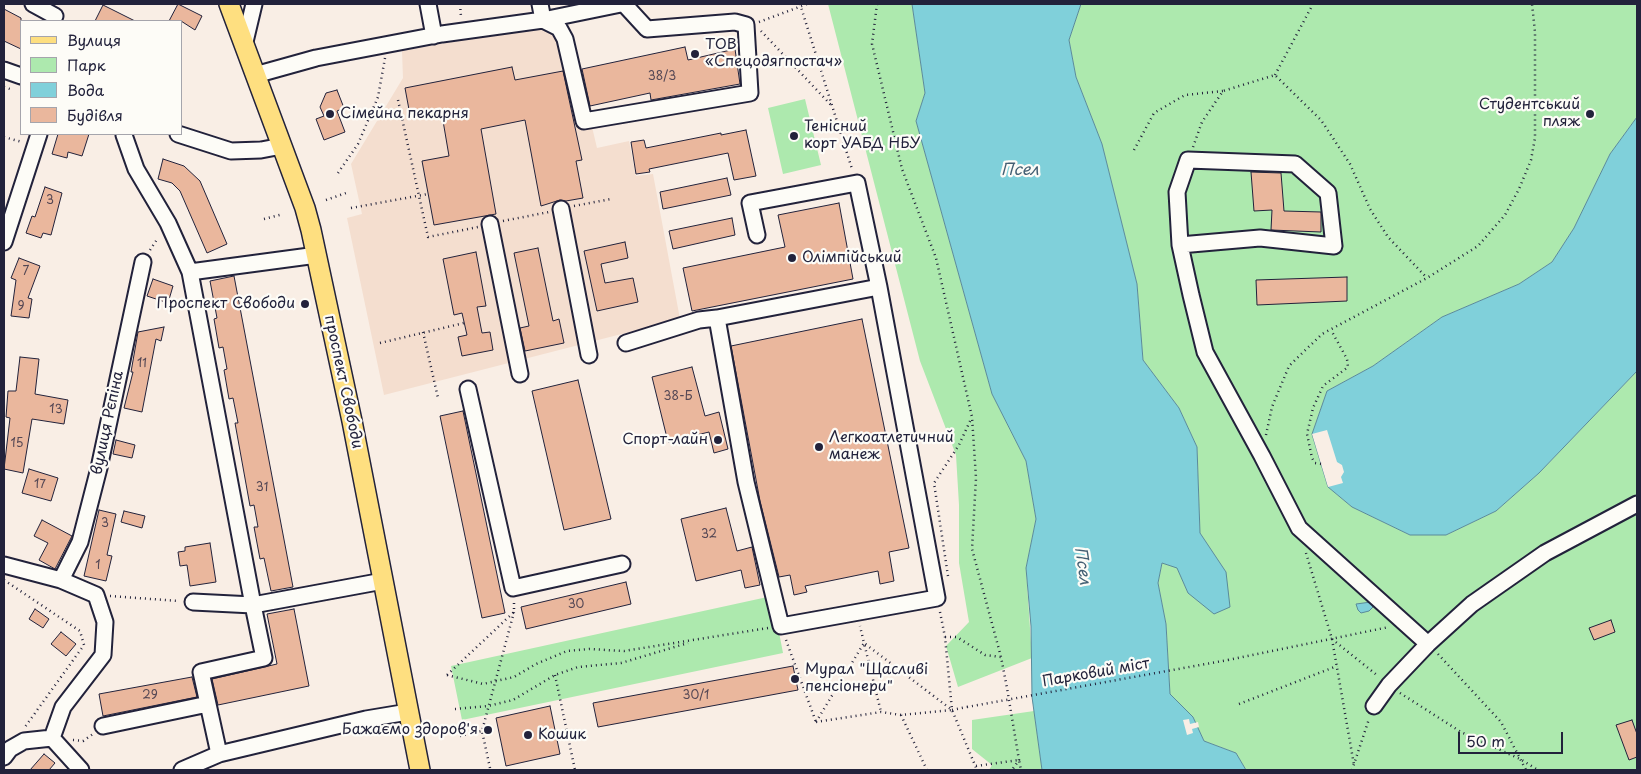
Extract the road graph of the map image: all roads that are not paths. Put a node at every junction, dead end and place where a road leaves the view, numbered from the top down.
1 (33, 4) edge
2 (229, 4) edge
3 (254, 4) edge
4 (428, 4) edge
5 (540, 4) edge
6 (623, 4) edge
7 (605, 6) edge
8 (57, 14) edge
9 (543, 20) junction
10 (434, 36) junction
11 (244, 46) junction
12 (4, 70) edge
13 (255, 75) junction
14 (20, 76) edge
15 (123, 135) edge
16 (181, 135) edge
17 (37, 140) edge
18 (282, 146) junction
19 (561, 209) dead end
20 (490, 224) dead end
21 (757, 235) dead end
22 (4, 242) edge
23 (1180, 246) junction
24 (317, 255) junction
25 (143, 262) road end
26 (190, 272) junction
27 (879, 288) junction
28 (717, 318) junction
29 (626, 343) dead end
30 (589, 355) dead end
31 (520, 374) dead end
32 (468, 389) dead end
33 (1637, 504) edge
34 (622, 564) dead end
35 (4, 565) edge
36 (61, 580) junction
37 (382, 581) junction
38 (193, 602) road end
39 (253, 605) junction
40 (1428, 644) junction
41 (208, 704) junction
42 (1374, 706) road end
43 (408, 712) junction
44 (103, 726) road end
45 (52, 738) junction
46 (7, 753) edge
47 (219, 754) junction
48 (82, 770) edge
49 (182, 770) edge
50 (420, 770) edge

1 - 8 street
2 - 11 main road, проспект Свободи
3 - 11 street
4 - 10 street
5 - 9 street
6 - 7 street
6 - 9 street
7 - 9 street
9 - 10 street
10 - 13 street
11 - 13 main road, проспект Свободи
12 - 14 street
13 - 18 main road, проспект Свободи
15 - 26 street
16 - 18 street
17 - 22 street
18 - 24 main road, проспект Свободи
19 - 30 street
20 - 31 street
21 - 27 street
23 - 23 street
23 - 40 street
24 - 26 street
24 - 37 main road, проспект Свободи
25 - 36 street, вулиця Рєпіна
26 - 39 street
27 - 28 street
27 - 28 street
28 - 29 street
32 - 34 street
33 - 40 street
35 - 36 street
36 - 45 street
37 - 39 street
37 - 43 main road, проспект Свободи
38 - 39 street
39 - 41 street
40 - 42 street
41 - 44 street
41 - 47 street
43 - 47 street
43 - 50 main road, проспект Свободи
45 - 46 street
45 - 48 street
47 - 49 street

